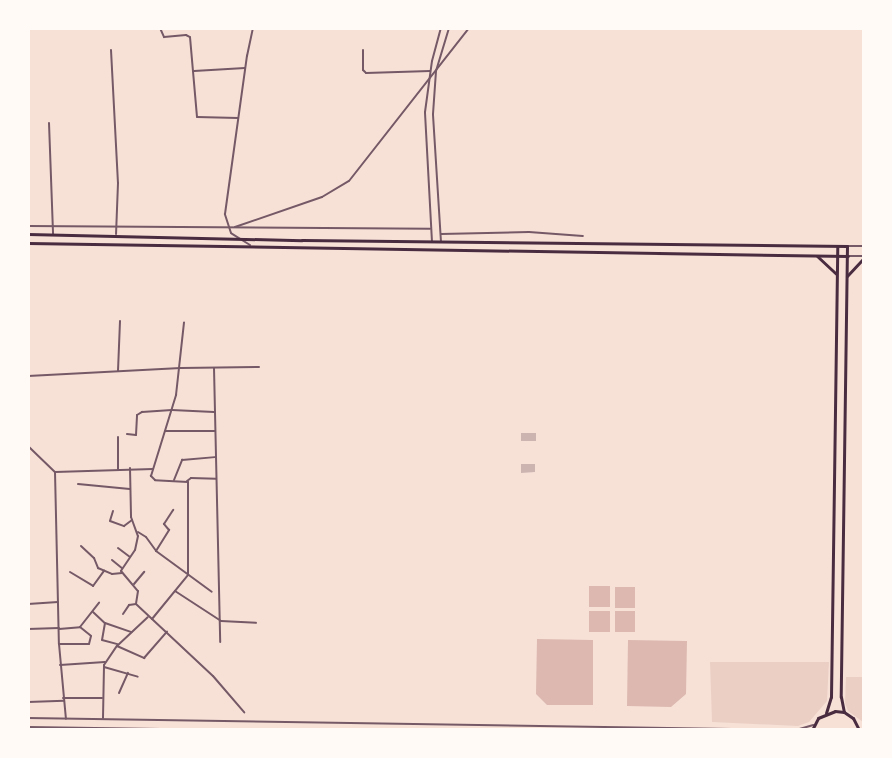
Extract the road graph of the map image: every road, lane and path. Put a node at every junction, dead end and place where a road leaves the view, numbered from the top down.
1 (160, 28) edge
2 (254, 28) edge
3 (441, 28) edge
4 (449, 28) edge
5 (469, 28) edge
6 (111, 50) dead end
7 (363, 50) dead end
8 (245, 68) junction
9 (194, 71) junction
10 (430, 71) junction
11 (436, 71) junction
12 (429, 78) junction
13 (240, 118) junction
14 (49, 123) dead end
15 (28, 226) edge
16 (52, 227) junction
17 (116, 228) junction
18 (229, 229) junction
19 (431, 230) junction
20 (28, 234) edge
21 (52, 234) junction
22 (116, 234) junction
23 (441, 234) junction
24 (583, 236) dead end
25 (241, 239) junction
26 (269, 240) junction
27 (432, 242) junction
28 (441, 242) junction
29 (580, 242) junction
30 (28, 243) edge
31 (837, 246) junction
32 (847, 246) junction
33 (864, 246) edge
34 (253, 247) junction
35 (269, 247) junction
36 (580, 252) junction
37 (814, 255) junction
38 (837, 255) junction
39 (848, 256) junction
40 (864, 257) edge
41 (837, 276) junction
42 (847, 276) junction
43 (120, 321) dead end
44 (184, 322) dead end
45 (259, 367) dead end
46 (181, 368) junction
47 (214, 368) junction
48 (118, 371) junction
49 (28, 376) edge
50 (172, 410) junction
51 (214, 412) junction
52 (165, 431) junction
53 (215, 431) junction
54 (127, 434) dead end
55 (118, 437) dead end
56 (28, 446) edge
57 (215, 457) junction
58 (130, 468) junction
59 (118, 469) junction
60 (153, 469) junction
61 (55, 472) junction
62 (216, 478) junction
63 (174, 480) junction
64 (188, 481) junction
65 (78, 484) dead end
66 (130, 489) junction
67 (173, 510) dead end
68 (113, 511) dead end
69 (132, 520) junction
70 (138, 532) junction
71 (81, 546) dead end
72 (118, 548) dead end
73 (156, 551) junction
74 (130, 557) junction
75 (112, 560) dead end
76 (122, 568) junction
77 (104, 571) junction
78 (70, 572) dead end
79 (144, 572) dead end
80 (122, 573) junction
81 (188, 575) junction
82 (134, 585) junction
83 (175, 591) junction
84 (212, 592) dead end
85 (58, 602) junction
86 (99, 603) dead end
87 (28, 604) edge
88 (136, 604) junction
89 (93, 612) junction
90 (123, 615) dead end
91 (148, 617) junction
92 (152, 619) junction
93 (221, 621) junction
94 (105, 623) junction
95 (256, 623) dead end
96 (80, 627) junction
97 (59, 628) junction
98 (28, 629) edge
99 (131, 632) junction
100 (167, 632) junction
101 (220, 642) dead end
102 (58, 644) junction
103 (118, 645) junction
104 (105, 662) junction
105 (60, 665) junction
106 (104, 667) junction
107 (128, 674) junction
108 (138, 677) dead end
109 (118, 693) dead end
110 (64, 699) junction
111 (103, 699) junction
112 (28, 702) edge
113 (244, 712) dead end
114 (844, 712) junction
115 (826, 713) junction
116 (28, 718) edge
117 (103, 718) junction
118 (127, 718) junction
119 (66, 719) junction
120 (28, 727) edge
121 (127, 728) edge
122 (813, 728) edge
123 (212, 729) edge
124 (795, 729) edge
125 (859, 729) edge
126 (864, 729) edge

1 - 9 street
2 - 8 street
3 - 10 street
4 - 11 street
5 - 11 street
6 - 17 street
7 - 10 street
8 - 9 street
8 - 13 street
9 - 13 street
10 - 12 street
11 - 12 street
11 - 23 street
12 - 18 street
12 - 19 street
13 - 18 street
14 - 16 street
15 - 16 street
16 - 17 street
16 - 21 street
17 - 18 street
17 - 22 street
18 - 19 street
18 - 25 street
19 - 27 street
20 - 21 main road
21 - 22 main road
22 - 25 main road
23 - 24 street
23 - 28 street
25 - 26 main road
25 - 34 street
26 - 27 main road
26 - 35 main road
27 - 28 main road
28 - 29 main road
29 - 31 main road
29 - 36 main road
30 - 34 main road
31 - 32 main road
31 - 38 main road
32 - 33 street
32 - 39 main road
34 - 35 main road
35 - 36 main road
36 - 37 main road
37 - 38 main road
37 - 41 main road
38 - 39 main road
38 - 41 main road
39 - 40 street
39 - 42 main road
40 - 42 main road
41 - 115 main road
42 - 114 main road
43 - 48 street
44 - 46 street
45 - 47 street
46 - 47 street
46 - 48 street
46 - 50 street
47 - 51 street
48 - 49 street
50 - 51 street
50 - 52 street
50 - 54 street
51 - 53 street
52 - 53 street
52 - 60 street
53 - 57 street
55 - 59 street
56 - 61 street
57 - 62 street
57 - 63 street
58 - 59 street
58 - 60 street
58 - 66 street
59 - 61 street
60 - 63 street
61 - 85 street
62 - 64 street
62 - 93 street
63 - 64 street
64 - 81 street
65 - 66 street
66 - 69 street
67 - 73 street
68 - 69 street
69 - 70 street
70 - 73 street
70 - 74 street
71 - 77 street
72 - 74 street
73 - 81 street
74 - 76 street
75 - 76 street
76 - 80 street
77 - 78 street
77 - 80 street
79 - 82 street
80 - 82 street
81 - 83 street
81 - 84 street
82 - 88 street
83 - 92 street
83 - 93 street
85 - 87 street
85 - 97 street
86 - 89 street
88 - 90 street
88 - 91 street
89 - 94 street
89 - 96 street
91 - 92 street
91 - 99 street
92 - 100 street
93 - 95 street
93 - 101 street
94 - 99 street
94 - 103 street
96 - 97 street
96 - 102 street
97 - 98 street
97 - 102 street
99 - 103 street
100 - 103 street
100 - 113 street
102 - 105 street
103 - 104 street
104 - 105 street
104 - 106 street
105 - 110 street
106 - 107 street
106 - 111 street
107 - 108 street
107 - 109 street
110 - 111 street
110 - 112 street
110 - 119 street
111 - 117 street
114 - 115 main road
114 - 125 main road
115 - 122 main road
116 - 119 street
117 - 118 street
117 - 119 street
118 - 121 street
118 - 124 street
120 - 121 street
121 - 123 street
122 - 124 street
125 - 126 main road

